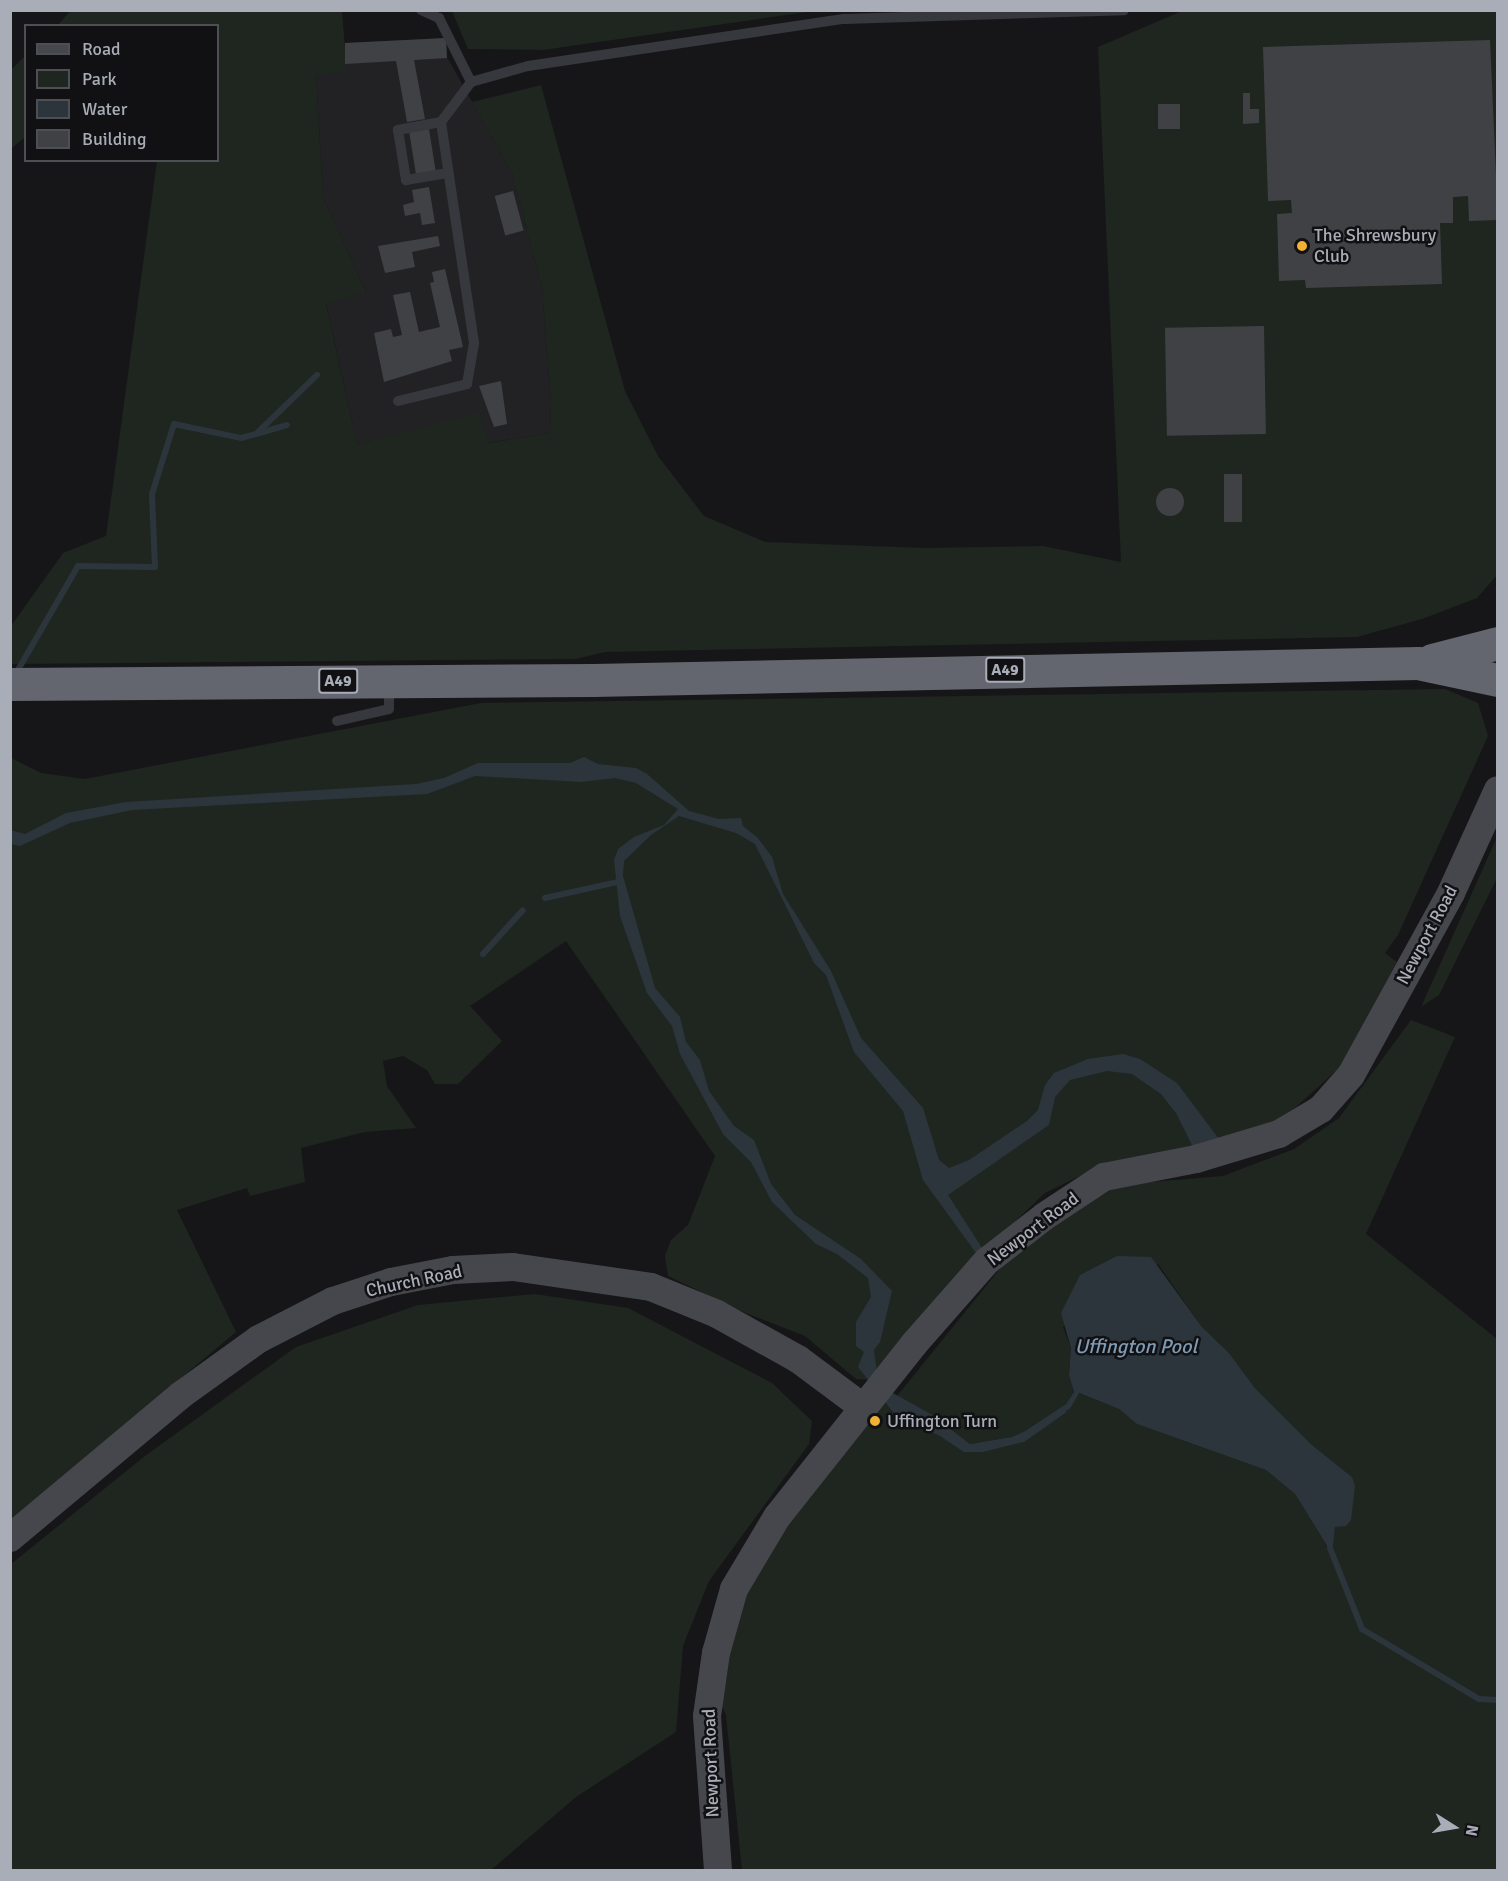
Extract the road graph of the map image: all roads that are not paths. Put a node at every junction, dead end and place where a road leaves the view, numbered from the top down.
1 (421, 10) edge
2 (1124, 10) edge
3 (471, 82) junction
4 (441, 122) junction
5 (448, 173) junction
6 (398, 401) dead end
7 (1497, 645) edge
8 (1418, 663) junction
9 (1497, 680) edge
10 (389, 681) junction
11 (10, 684) edge
12 (337, 721) dead end
13 (1497, 789) edge
14 (868, 1404) junction
15 (10, 1538) edge
16 (718, 1870) edge

1 - 3 lane
2 - 3 lane
3 - 4 lane
4 - 5 lane
4 - 5 lane
5 - 6 lane
7 - 8 highway, A49
7 - 9 highway
8 - 9 highway, A49
8 - 10 highway, A49
10 - 11 highway, A49
10 - 12 lane
13 - 14 main road, Newport Road
14 - 15 main road, Church Road
14 - 16 main road, Newport Road

